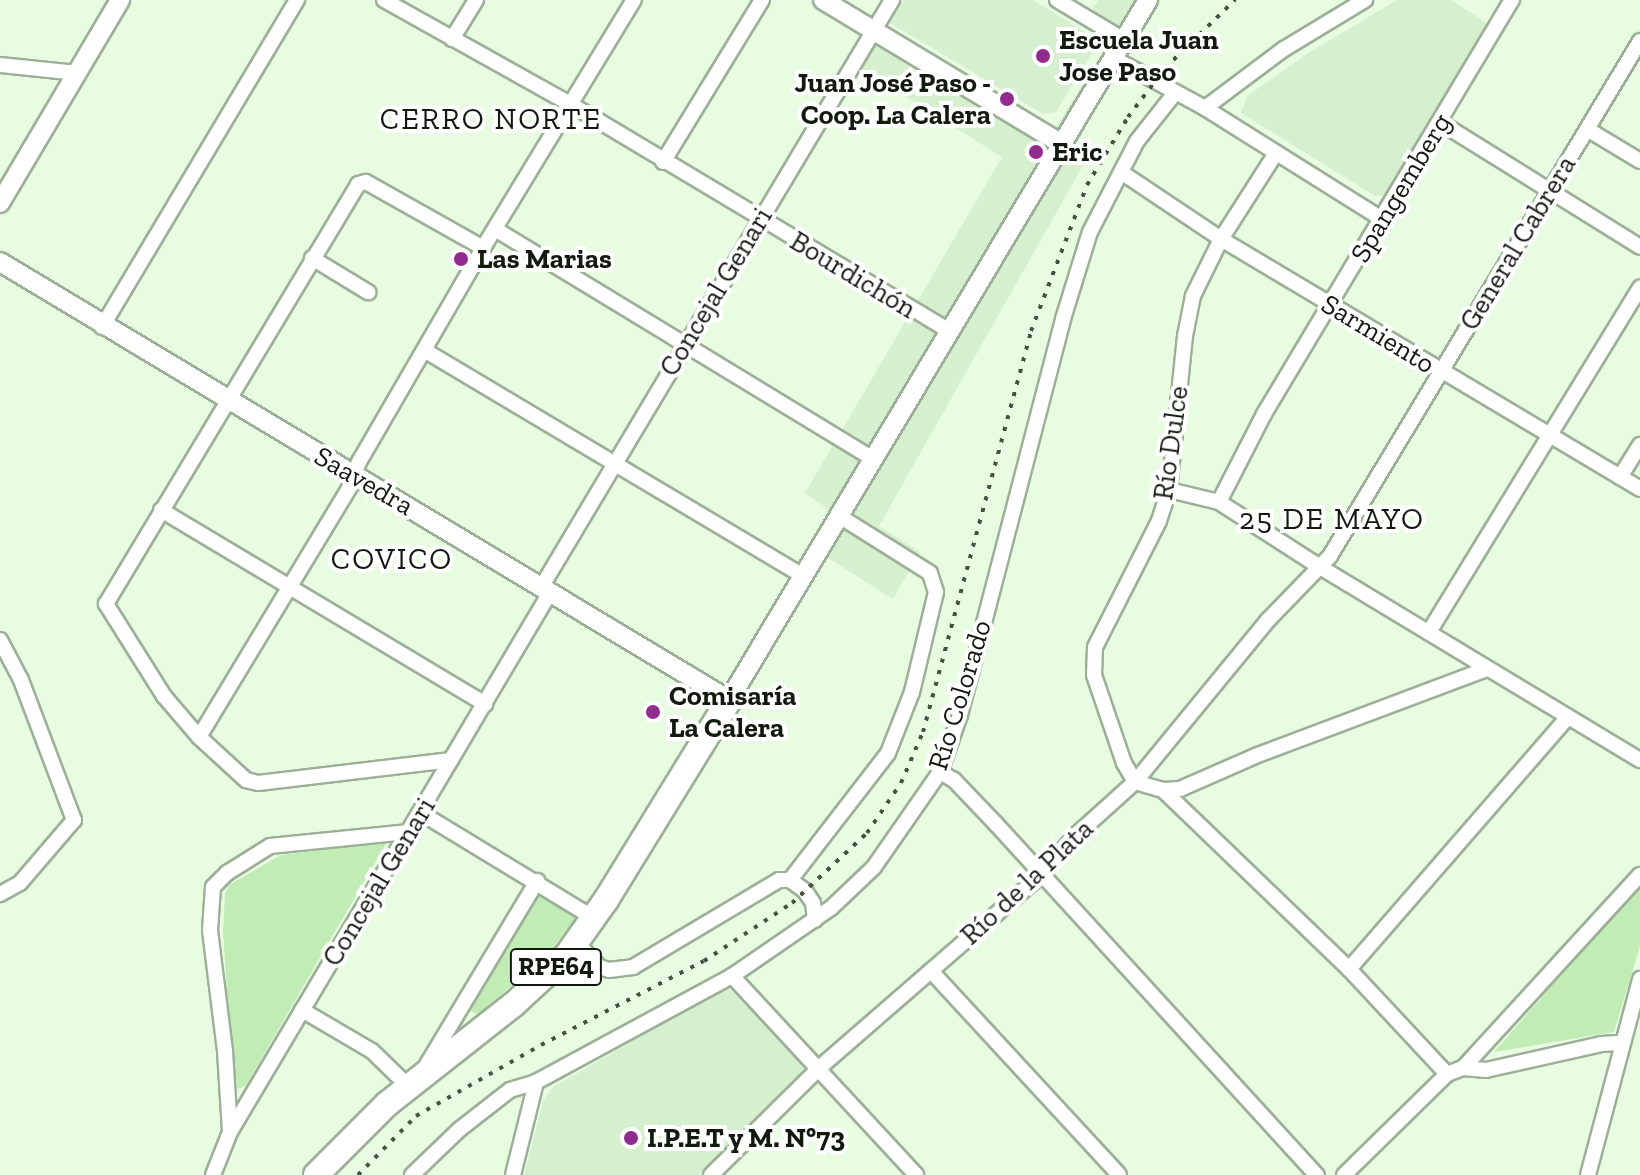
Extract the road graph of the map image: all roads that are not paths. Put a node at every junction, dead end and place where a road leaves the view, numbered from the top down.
1 (120, 0) edge
2 (297, 0) edge
3 (384, 0) edge
4 (476, 0) edge
5 (634, 0) edge
6 (762, 0) edge
7 (823, 0) edge
8 (892, 0) edge
9 (1057, 0) edge
10 (1148, 0) edge
11 (1365, 0) edge
12 (1512, 0) edge
13 (875, 30) junction
14 (452, 39) junction
15 (1124, 40) junction
16 (1640, 41) edge
17 (1113, 58) junction
18 (0, 65) edge
19 (78, 73) junction
20 (1175, 93) junction
21 (572, 105) junction
22 (1205, 108) junction
23 (1441, 123) junction
24 (1587, 129) junction
25 (1062, 144) junction
26 (1276, 153) junction
27 (1640, 161) edge
28 (663, 162) junction
29 (1121, 172) junction
30 (1550, 191) junction
31 (0, 203) edge
32 (759, 219) junction
33 (1382, 219) junction
34 (495, 229) junction
35 (1221, 239) junction
36 (1640, 247) edge
37 (483, 248) junction
38 (312, 258) junction
39 (0, 262) edge
40 (1640, 288) edge
41 (368, 292) dead end
42 (1330, 304) junction
43 (102, 327) junction
44 (949, 331) junction
45 (684, 345) junction
46 (424, 350) junction
47 (1440, 371) junction
48 (227, 401) junction
49 (1550, 436) junction
50 (1640, 445) edge
51 (873, 459) junction
52 (614, 463) junction
53 (355, 475) junction
54 (1620, 477) junction
55 (1640, 489) edge
56 (1169, 490) junction
57 (1219, 502) junction
58 (161, 510) junction
59 (839, 516) junction
60 (1320, 567) junction
61 (803, 576) junction
62 (289, 587) junction
63 (546, 588) junction
64 (1429, 632) junction
65 (0, 640) edge
66 (1486, 669) junction
67 (729, 700) junction
68 (485, 704) junction
69 (1567, 718) junction
70 (199, 737) junction
71 (451, 760) junction
72 (1640, 760) edge
73 (940, 772) junction
74 (1135, 782) junction
75 (1163, 790) junction
76 (421, 813) junction
77 (409, 832) junction
78 (1640, 875) edge
79 (1040, 876) junction
80 (790, 880) junction
81 (537, 881) junction
82 (0, 894) edge
83 (594, 918) junction
84 (815, 920) junction
85 (577, 943) junction
86 (1349, 969) junction
87 (931, 971) junction
88 (732, 976) junction
89 (1640, 979) edge
90 (302, 1010) junction
91 (458, 1013) junction
92 (480, 1031) junction
93 (1623, 1043) junction
94 (819, 1068) junction
95 (1463, 1068) junction
96 (1447, 1074) junction
97 (414, 1082) junction
98 (536, 1082) junction
99 (230, 1132) junction
100 (714, 1174) edge
101 (213, 1175) edge
102 (316, 1175) edge
103 (412, 1175) edge
104 (513, 1175) edge
105 (916, 1175) edge
106 (1119, 1175) edge
107 (1317, 1175) edge
108 (1344, 1175) edge
109 (1588, 1175) edge

1 - 19 street
2 - 43 street
3 - 14 street, Bourdichón
4 - 14 street
5 - 21 street
6 - 28 street
7 - 13 street
8 - 13 street, Concejal Genari
9 - 15 street
10 - 15 street, RPE64
11 - 22 street
12 - 23 street, Spangemberg
13 - 25 street
13 - 32 street, Concejal Genari
14 - 21 street, Bourdichón
15 - 17 street, RPE64
16 - 24 street, General Cabrera
17 - 20 street
17 - 25 street, RPE64
18 - 19 street
19 - 31 street
20 - 22 street
20 - 29 street, Río Colorado
21 - 28 street, Bourdichón
21 - 34 street
22 - 26 street
23 - 30 street
23 - 33 street, Spangemberg
24 - 27 street
24 - 30 street, General Cabrera
25 - 44 street, RPE64
26 - 33 street
26 - 35 street, Río Dulce
28 - 32 street, Bourdichón
29 - 35 street, Sarmiento
29 - 73 street, Río Colorado
30 - 36 street
30 - 47 street, General Cabrera
32 - 44 street, Bourdichón
32 - 45 street, Concejal Genari
33 - 42 street, Spangemberg
34 - 37 street
34 - 45 street
35 - 42 street, Sarmiento
35 - 56 street, Río Dulce
37 - 38 street
37 - 46 street
38 - 41 street
38 - 48 street
39 - 43 street, Saavedra
40 - 49 street
42 - 47 street, Sarmiento
42 - 57 street, Spangemberg
43 - 48 street, Saavedra
44 - 51 street, RPE64
45 - 51 street
45 - 52 street, Concejal Genari
46 - 52 street
46 - 53 street
47 - 49 street, Sarmiento
47 - 60 street, General Cabrera
48 - 53 street, Saavedra
48 - 58 street
49 - 54 street, Sarmiento
49 - 64 street
50 - 54 street
51 - 59 street, RPE64
52 - 61 street
52 - 63 street, Concejal Genari
53 - 62 street
53 - 63 street, Saavedra
54 - 55 street, Sarmiento
56 - 57 street
56 - 74 street, Río Dulce
57 - 60 street
58 - 62 street
58 - 70 street
59 - 61 street, RPE64
59 - 80 street
60 - 64 street
60 - 74 street, Río de la Plata
61 - 67 street, RPE64
62 - 68 street
62 - 70 street
63 - 67 street, Saavedra
63 - 68 street, Concejal Genari
64 - 66 street
65 - 82 street
66 - 69 street
66 - 75 street
67 - 83 main road, RPE64
68 - 71 street, Concejal Genari
69 - 72 street
69 - 86 street
70 - 71 street
71 - 76 street, Concejal Genari
73 - 79 street
73 - 84 street, Río Colorado
74 - 75 street
74 - 79 street, Río de la Plata
75 - 86 street
76 - 77 street, Concejal Genari
76 - 81 street
77 - 90 street, Concejal Genari
77 - 99 street
78 - 95 street
79 - 87 street, Río de la Plata
79 - 107 street
80 - 84 street
80 - 85 street
81 - 83 street
81 - 91 street
83 - 85 main road, RPE64
84 - 88 street, Río Colorado
85 - 92 main road, RPE64
86 - 96 street
87 - 94 street, Río de la Plata
87 - 106 street
88 - 94 street
88 - 98 street, Río Colorado
89 - 93 street
90 - 97 street
90 - 99 street, Concejal Genari
91 - 92 street
91 - 97 street
92 - 97 main road, RPE64
93 - 95 street
93 - 109 street
94 - 100 street, Río de la Plata
94 - 105 street
95 - 96 street
96 - 108 street
97 - 102 main road, RPE64
98 - 103 street, Río Colorado
98 - 104 street
99 - 101 street, Concejal Genari

